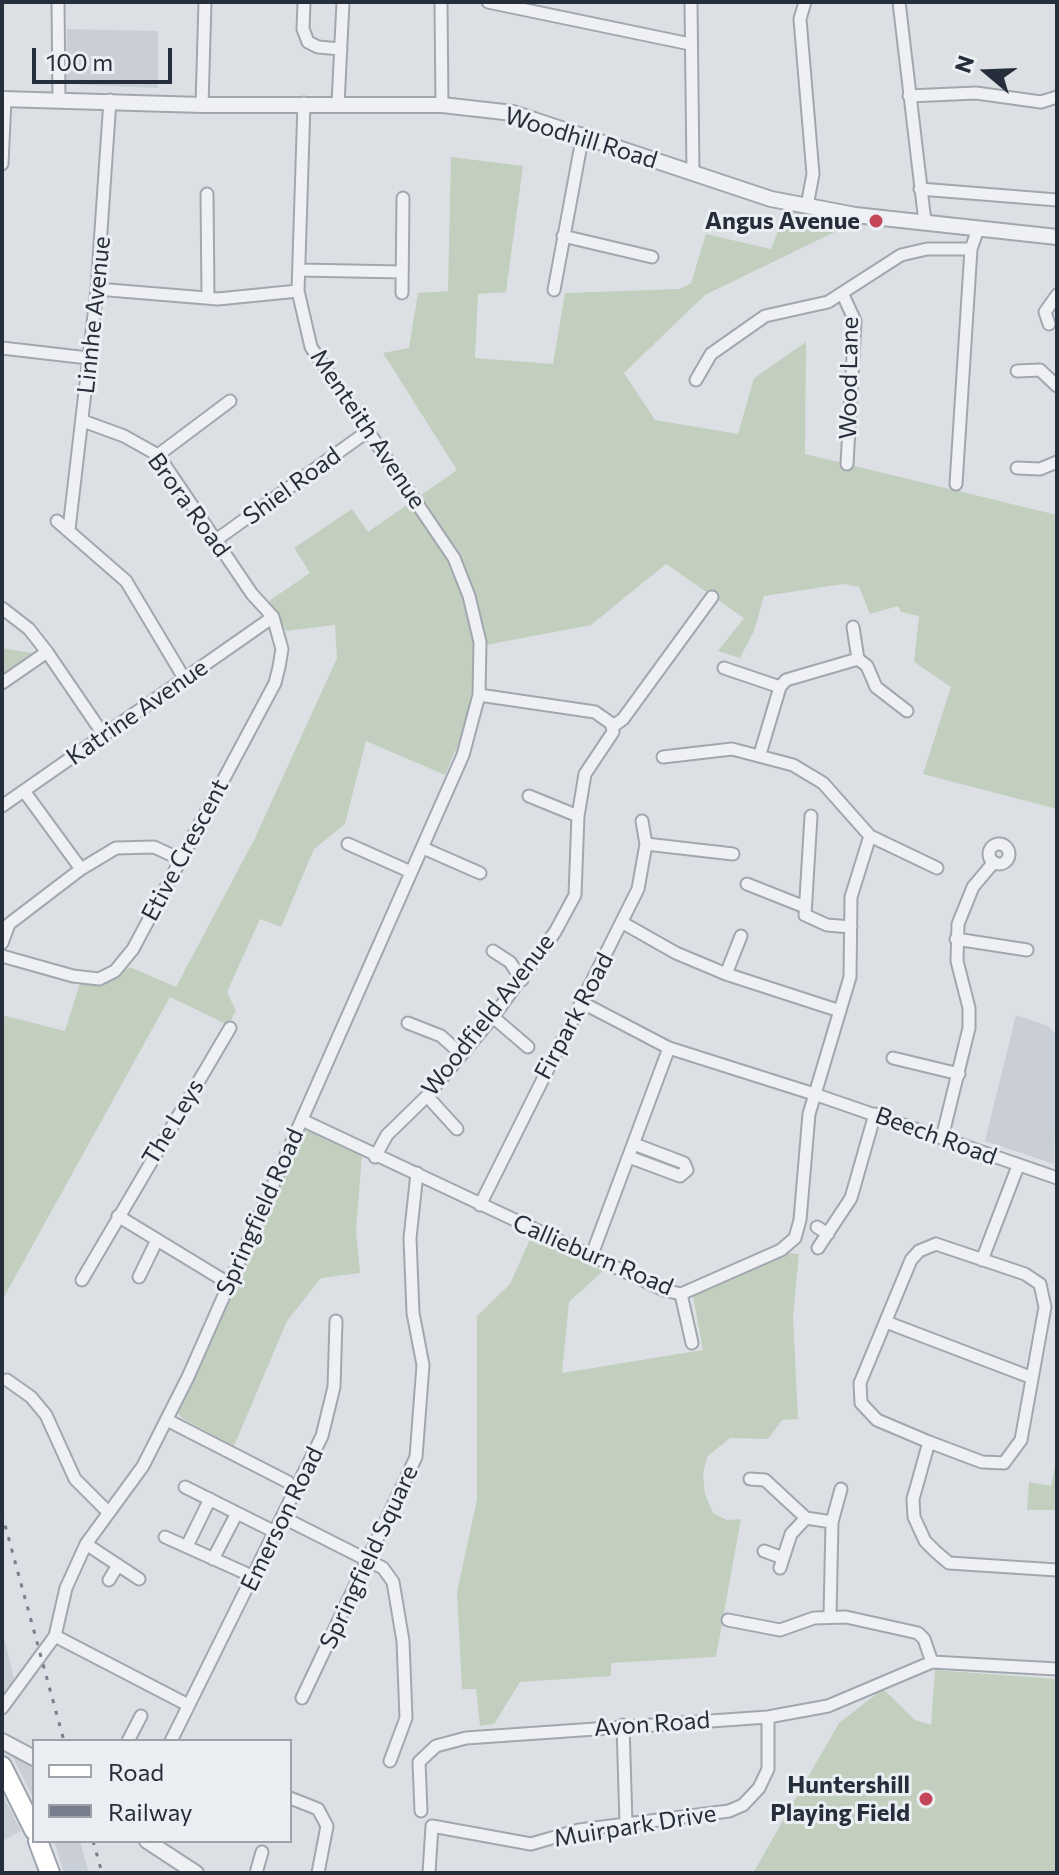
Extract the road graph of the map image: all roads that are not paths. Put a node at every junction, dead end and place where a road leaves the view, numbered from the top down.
1 (58, 2) edge
2 (205, 2) edge
3 (304, 2) edge
4 (343, 2) edge
5 (441, 2) edge
6 (488, 2) edge
7 (691, 2) edge
8 (805, 2) edge
9 (899, 2) edge
10 (690, 44) junction
11 (341, 49) junction
12 (909, 96) junction
13 (1057, 97) edge
14 (59, 98) junction
15 (3, 99) edge
16 (110, 100) junction
17 (304, 103) junction
18 (338, 104) junction
19 (202, 105) junction
20 (442, 105) junction
21 (583, 134) junction
22 (2, 164) edge
23 (693, 173) junction
24 (920, 189) junction
25 (207, 194) dead end
26 (403, 198) dead end
27 (1057, 200) edge
28 (807, 206) junction
29 (925, 222) junction
30 (978, 229) junction
31 (563, 236) junction
32 (1057, 237) edge
33 (971, 249) junction
34 (652, 257) dead end
35 (300, 270) junction
36 (402, 272) junction
37 (97, 289) junction
38 (554, 290) dead end
39 (298, 291) junction
40 (402, 293) dead end
41 (843, 295) junction
42 (1057, 295) edge
43 (208, 298) junction
44 (1049, 324) dead end
45 (2, 348) edge
46 (88, 358) junction
47 (1017, 371) dead end
48 (696, 380) dead end
49 (1057, 386) edge
50 (230, 401) dead end
51 (83, 421) junction
52 (368, 431) junction
53 (158, 455) junction
54 (1057, 462) edge
55 (847, 464) dead end
56 (1017, 468) dead end
57 (956, 484) dead end
58 (57, 521) dead end
59 (69, 529) junction
60 (216, 540) junction
61 (712, 597) dead end
62 (2, 608) edge
63 (273, 617) junction
64 (853, 627) dead end
65 (47, 652) junction
66 (858, 659) junction
67 (724, 668) dead end
68 (184, 678) junction
69 (2, 683) edge
70 (780, 687) junction
71 (479, 695) junction
72 (907, 711) dead end
73 (610, 724) junction
74 (103, 734) junction
75 (760, 754) junction
76 (663, 757) dead end
77 (24, 791) junction
78 (529, 796) dead end
79 (2, 806) edge
80 (578, 816) junction
81 (811, 816) dead end
82 (642, 821) dead end
83 (870, 836) junction
84 (348, 844) dead end
85 (646, 844) junction
86 (423, 848) junction
87 (733, 854) dead end
88 (180, 859) junction
89 (994, 862) dead end
90 (937, 868) dead end
91 (81, 869) junction
92 (411, 872) junction
93 (480, 873) dead end
94 (747, 884) dead end
95 (805, 907) junction
96 (623, 923) junction
97 (851, 927) junction
98 (741, 936) dead end
99 (956, 939) junction
100 (2, 943) edge
101 (1027, 950) dead end
102 (493, 951) dead end
103 (2, 956) edge
104 (726, 974) junction
105 (522, 980) junction
106 (581, 1002) junction
107 (840, 1011) junction
108 (493, 1017) junction
109 (408, 1023) dead end
110 (230, 1028) dead end
111 (528, 1047) dead end
112 (669, 1048) junction
113 (461, 1054) junction
114 (893, 1058) dead end
115 (959, 1074) junction
116 (814, 1094) junction
117 (427, 1096) junction
118 (875, 1114) junction
119 (302, 1120) junction
120 (457, 1129) dead end
121 (942, 1138) junction
122 (634, 1144) junction
123 (375, 1157) junction
124 (629, 1157) junction
125 (1018, 1166) junction
126 (417, 1173) junction
127 (1057, 1178) edge
128 (480, 1205) junction
129 (118, 1216) junction
130 (157, 1240) junction
131 (818, 1248) dead end
132 (591, 1257) junction
133 (982, 1260) junction
134 (139, 1277) dead end
135 (82, 1280) dead end
136 (228, 1283) junction
137 (681, 1294) junction
138 (336, 1321) dead end
139 (886, 1322) junction
140 (692, 1343) dead end
141 (1030, 1377) junction
142 (7, 1380) dead end
143 (167, 1420) junction
144 (929, 1442) junction
145 (750, 1479) dead end
146 (185, 1487) dead end
147 (293, 1488) junction
148 (841, 1489) dead end
149 (210, 1499) junction
150 (108, 1512) junction
151 (237, 1513) junction
152 (284, 1518) junction
153 (806, 1518) junction
154 (832, 1522) junction
155 (275, 1532) junction
156 (165, 1537) dead end
157 (86, 1544) junction
158 (187, 1546) junction
159 (764, 1551) dead end
160 (213, 1559) junction
161 (367, 1559) junction
162 (118, 1565) junction
163 (1057, 1570) edge
164 (254, 1577) junction
165 (139, 1579) dead end
166 (109, 1580) dead end
167 (830, 1616) junction
168 (728, 1620) dead end
169 (55, 1636) junction
170 (932, 1662) junction
171 (1057, 1669) edge
172 (302, 1698) dead end
173 (188, 1705) junction
174 (2, 1708) edge
175 (141, 1716) dead end
176 (768, 1717) junction
177 (623, 1725) junction
178 (129, 1739) edge
179 (172, 1739) edge
180 (2, 1741) edge
181 (32, 1757) edge
182 (390, 1761) dead end
183 (2, 1766) edge
184 (292, 1799) edge
185 (421, 1811) dead end
186 (626, 1823) junction
187 (32, 1826) edge
188 (39, 1843) edge
189 (150, 1843) edge
190 (262, 1852) dead end
191 (188, 1871) edge
192 (50, 1873) edge
193 (256, 1873) edge
194 (318, 1873) edge
195 (429, 1873) edge

1 - 14 street
2 - 19 street
3 - 11 street
4 - 11 street
5 - 20 street
6 - 10 street
7 - 10 street
8 - 28 street
9 - 12 street
10 - 23 street
11 - 18 street
12 - 13 street
12 - 24 street
14 - 15 street, Woodhill Road
14 - 16 street, Woodhill Road
15 - 22 street
16 - 19 street, Woodhill Road
16 - 37 street, Linnhe Avenue
17 - 18 street, Woodhill Road
17 - 19 street, Woodhill Road
17 - 35 street, Menteith Avenue
18 - 20 street, Woodhill Road
20 - 21 street, Woodhill Road
21 - 23 street, Woodhill Road
21 - 31 street
23 - 28 street, Woodhill Road
24 - 27 street
24 - 29 street
25 - 43 street
26 - 36 street
28 - 29 street, Woodhill Road
29 - 30 street, Woodhill Road
30 - 32 street, Woodhill Road
30 - 33 street
31 - 34 street
31 - 38 street
33 - 41 street
33 - 57 street
35 - 36 street
35 - 39 street, Menteith Avenue
36 - 40 street
37 - 43 street
37 - 46 street, Linnhe Avenue
39 - 43 street
39 - 52 street, Menteith Avenue
41 - 48 street
41 - 55 street, Wood Lane
42 - 44 street
45 - 46 street
46 - 51 street, Linnhe Avenue
47 - 49 street
50 - 53 street
51 - 53 street, Brora Road
51 - 59 street, Linnhe Avenue
52 - 60 street, Shiel Road
52 - 71 street, Menteith Avenue
53 - 60 street, Brora Road
54 - 56 street
58 - 59 street
59 - 68 street
60 - 63 street, Brora Road
61 - 73 street, Woodfield Avenue
62 - 65 street
63 - 68 street, Katrine Avenue
63 - 88 street, Etive Crescent
64 - 66 street
65 - 69 street
65 - 74 street
66 - 70 street
66 - 72 street
67 - 70 street
68 - 74 street, Katrine Avenue
70 - 75 street
71 - 73 street
71 - 86 street, Springfield Road
73 - 80 street, Woodfield Avenue
74 - 77 street, Katrine Avenue
75 - 76 street
75 - 83 street
77 - 79 street, Katrine Avenue
77 - 91 street
78 - 80 street
80 - 105 street, Woodfield Avenue
81 - 95 street
82 - 85 street, Firpark Road
83 - 90 street
83 - 97 street
84 - 92 street
85 - 87 street
85 - 96 street, Firpark Road
86 - 92 street, Springfield Road
86 - 93 street
88 - 91 street
88 - 103 street, Etive Crescent
89 - 99 street
91 - 100 street
92 - 119 street, Springfield Road
94 - 95 street
95 - 97 street
96 - 104 street
96 - 106 street, Firpark Road
97 - 107 street
98 - 104 street
99 - 101 street
99 - 115 street
102 - 105 street
104 - 107 street
105 - 108 street, Woodfield Avenue
106 - 112 street, Beech Road
106 - 128 street, Firpark Road
107 - 116 street
108 - 111 street
108 - 113 street, Woodfield Avenue
109 - 113 street
110 - 129 street, The Leys
112 - 116 street, Beech Road
112 - 122 street
113 - 117 street, Woodfield Avenue
114 - 115 street
115 - 121 street
116 - 118 street, Beech Road
116 - 137 street, Callieburn Road
117 - 120 street
117 - 123 street, Woodfield Avenue
118 - 121 street, Beech Road
118 - 131 street
119 - 123 street, Callieburn Road
119 - 136 street, Springfield Road
121 - 125 street, Beech Road
122 - 124 street
122 - 124 street
123 - 126 street, Callieburn Road
124 - 132 street
125 - 127 street, Beech Road
125 - 133 street
126 - 128 street, Callieburn Road
126 - 161 street, Springfield Square
128 - 132 street, Callieburn Road
129 - 130 street
129 - 135 street, The Leys
130 - 134 street
130 - 136 street
132 - 137 street, Callieburn Road
133 - 139 street
133 - 141 street
136 - 143 street, Springfield Road
137 - 140 street
138 - 147 street, Emerson Road
139 - 141 street
139 - 144 street
141 - 144 street
142 - 150 street
143 - 147 street
143 - 150 street, Springfield Road
144 - 163 street
145 - 153 street
146 - 149 street
147 - 152 street, Emerson Road
148 - 154 street
149 - 151 street
149 - 158 street
150 - 157 street, Springfield Road
151 - 155 street
151 - 160 street
152 - 155 street, Emerson Road
152 - 161 street
153 - 154 street
153 - 159 street
154 - 167 street
155 - 164 street, Emerson Road
156 - 158 street
157 - 162 street
157 - 169 street, Springfield Road
158 - 160 street
160 - 164 street
161 - 172 street, Springfield Square
161 - 182 street
162 - 165 street
162 - 166 street
164 - 173 street, Emerson Road
167 - 168 street
167 - 170 street
169 - 173 street
169 - 174 street, Springfield Road
170 - 171 street
170 - 176 street, Avon Road
173 - 179 street, Emerson Road
175 - 178 street
176 - 177 street, Avon Road
176 - 186 street, Muirpark Drive
177 - 185 street, Avon Road
177 - 186 street
180 - 181 street
183 - 187 main road
184 - 194 street
186 - 195 street, Muirpark Drive
188 - 192 main road
189 - 191 street
190 - 193 street

